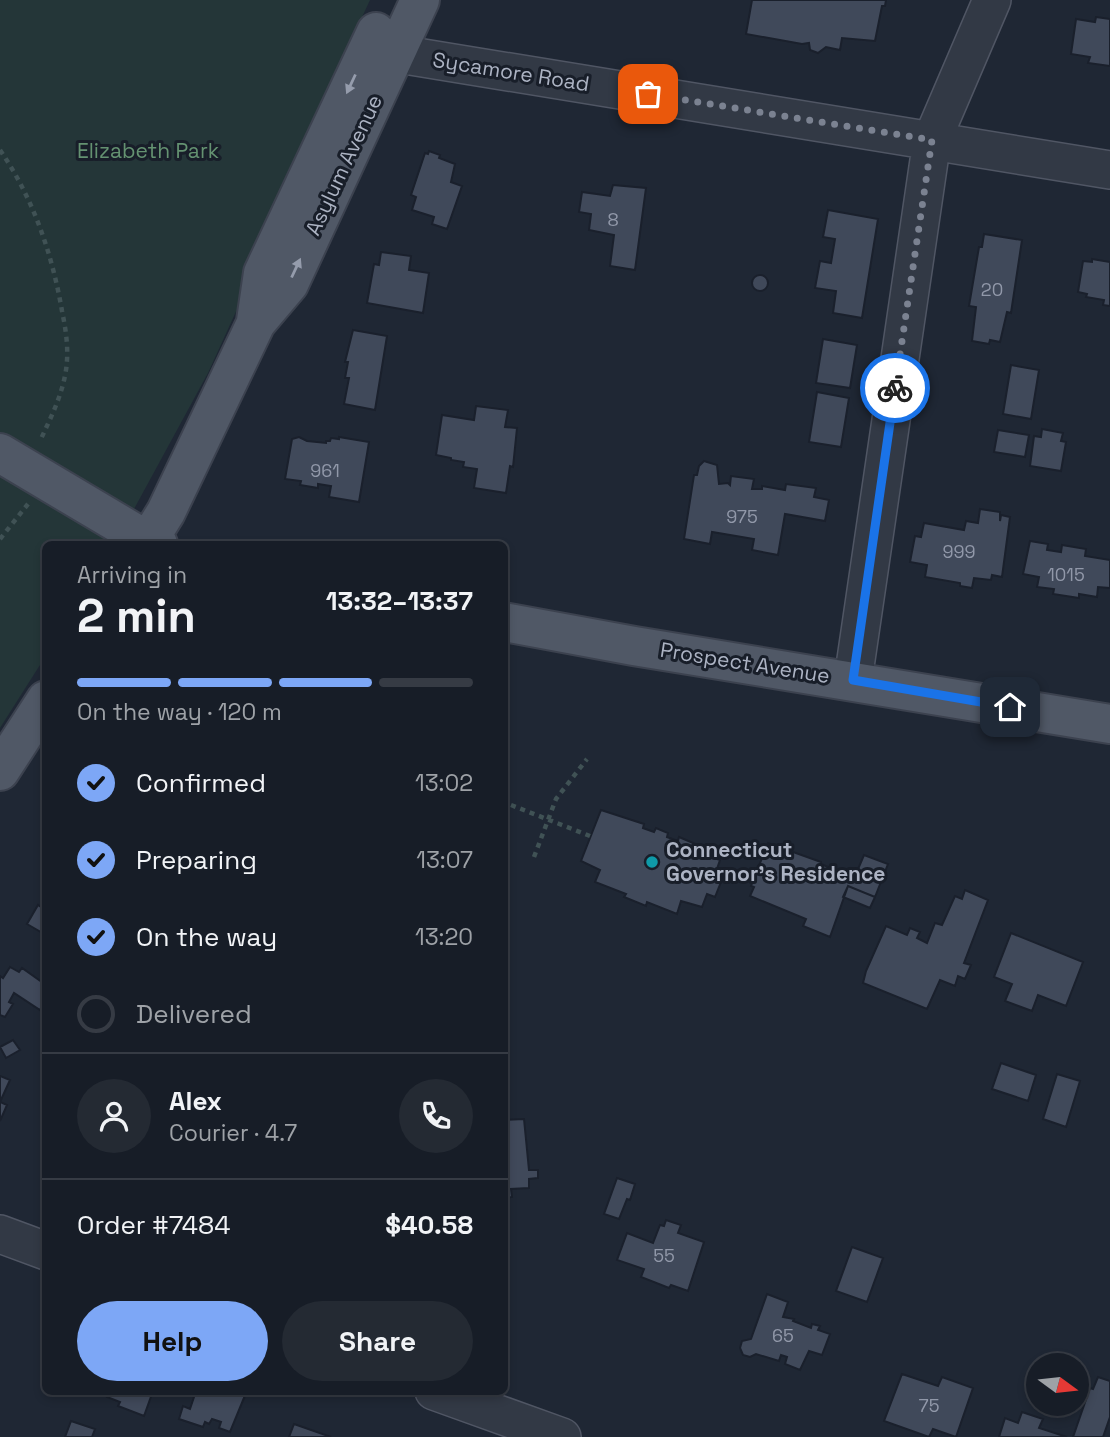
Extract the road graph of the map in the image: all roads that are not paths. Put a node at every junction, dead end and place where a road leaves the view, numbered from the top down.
1 (391, 0) edge
2 (420, 0) edge
3 (992, 0) edge
4 (382, 51) junction
5 (932, 140) junction
6 (1110, 170) edge
7 (0, 453) edge
8 (148, 541) edge
9 (152, 541) edge
10 (508, 623) edge
11 (853, 680) junction
12 (42, 706) edge
13 (1110, 724) edge
14 (0, 771) edge
15 (0, 1234) edge
16 (42, 1250) edge
17 (445, 1395) edge
18 (562, 1437) edge

1 - 4 main road, Asylum Avenue
2 - 4 main road, Asylum Avenue
3 - 5 street
4 - 5 street, Sycamore Road
4 - 9 main road, Asylum Avenue
5 - 6 street, Sycamore Road
5 - 11 street
7 - 8 main road
10 - 11 main road, Prospect Avenue
11 - 13 main road, Prospect Avenue
12 - 14 main road
15 - 16 street
17 - 18 street

